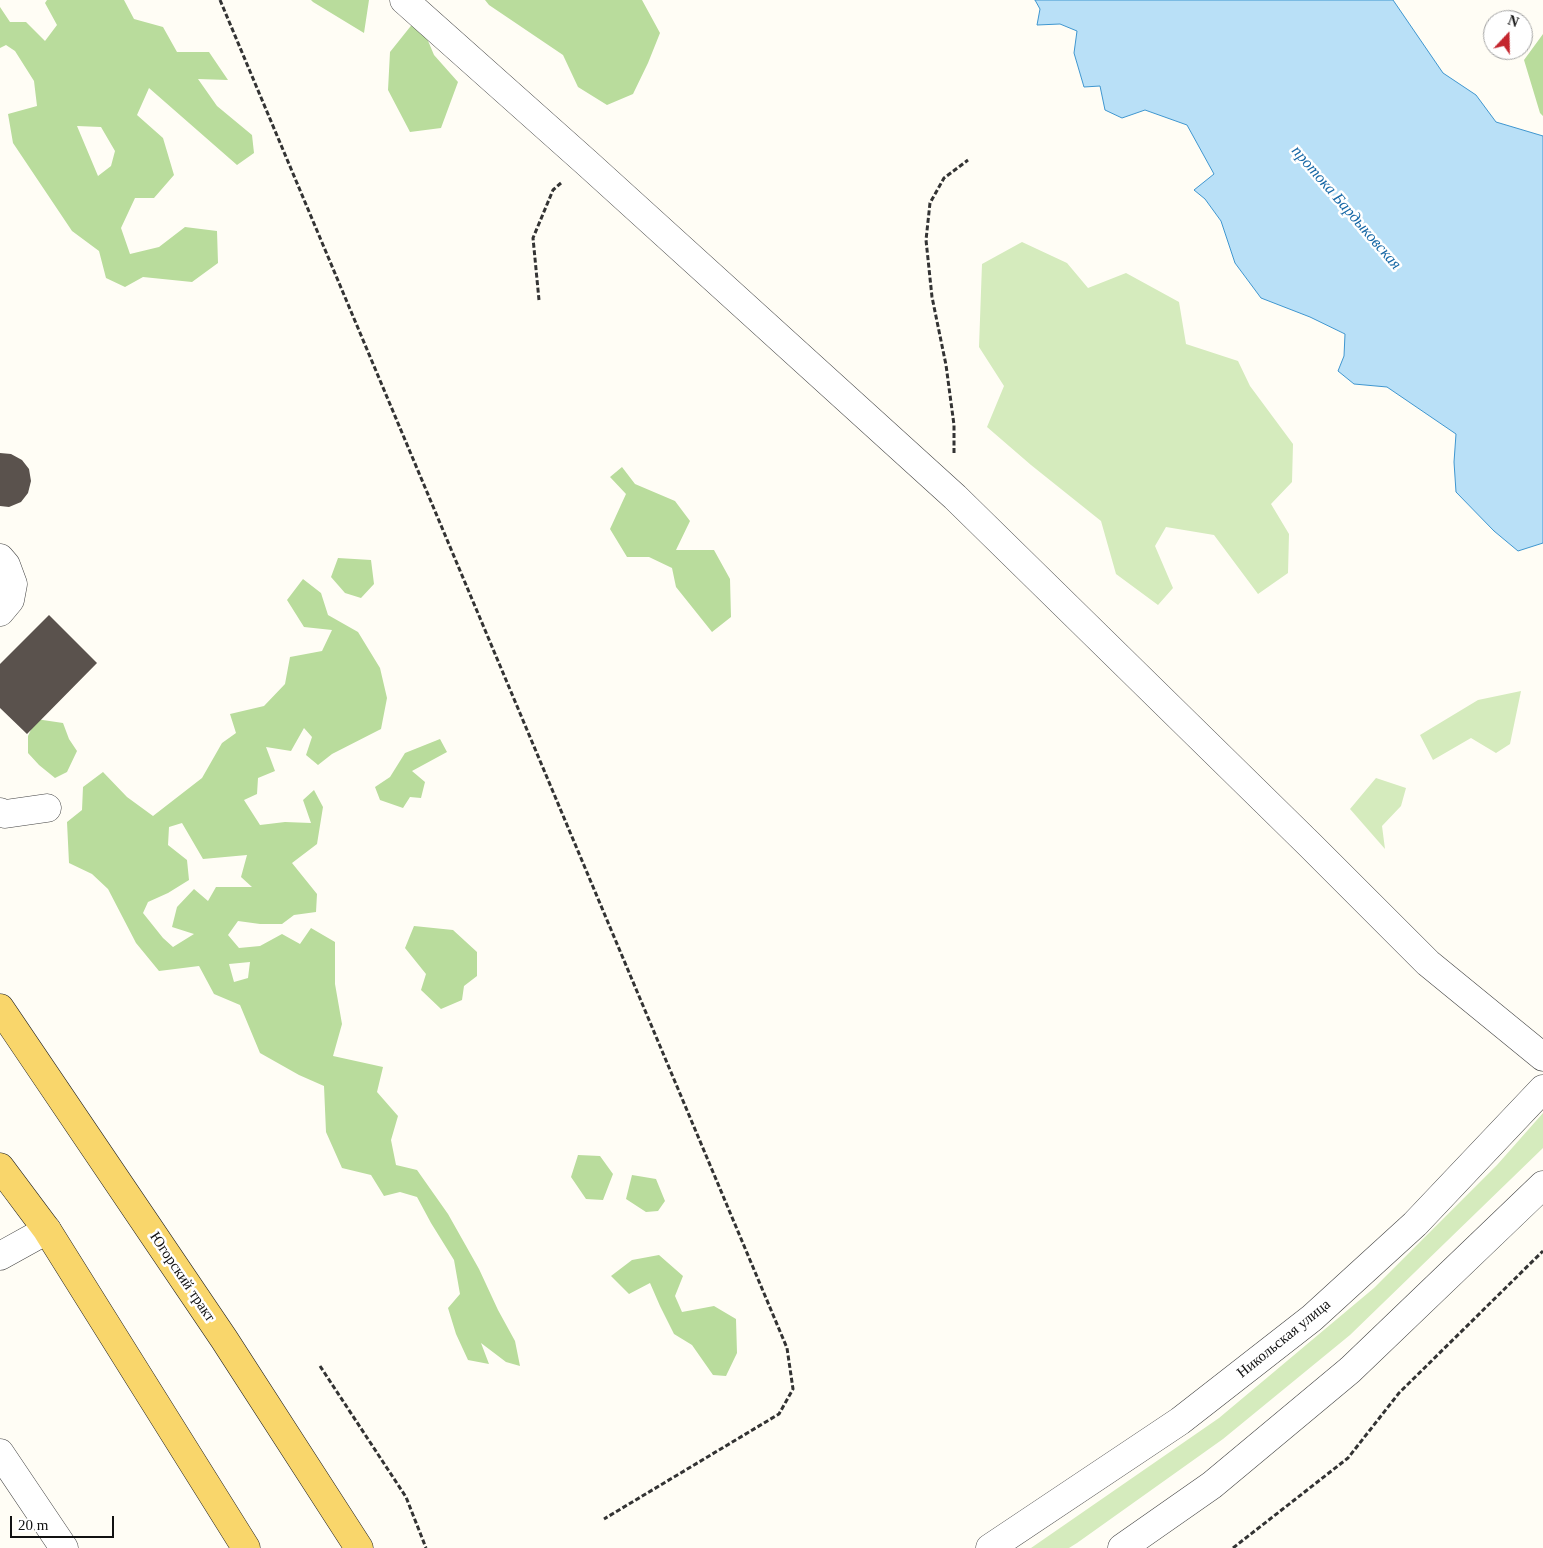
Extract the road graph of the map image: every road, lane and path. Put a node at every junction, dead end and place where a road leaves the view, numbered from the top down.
1 (220, 0) edge
2 (404, 0) edge
3 (968, 160) dead end
4 (587, 163) junction
5 (539, 300) dead end
6 (955, 497) junction
7 (0, 558) edge
8 (0, 612) edge
9 (48, 808) dead end
10 (0, 812) edge
11 (0, 1008) edge
12 (1543, 1057) edge
13 (1543, 1089) edge
14 (0, 1167) edge
15 (1543, 1185) edge
16 (47, 1230) junction
17 (1543, 1251) edge
18 (0, 1256) edge
19 (320, 1366) dead end
20 (0, 1453) edge
21 (604, 1519) dead end
22 (64, 1548) edge
23 (246, 1548) edge
24 (359, 1548) edge
25 (426, 1548) edge
26 (990, 1548) edge
27 (1122, 1548) edge
28 (1233, 1548) edge

1 - 21 path
2 - 4 street
3 - 6 path
4 - 5 path
4 - 6 street
6 - 12 street
7 - 8 street
9 - 10 street
11 - 24 main road, Югорский тракт
13 - 26 street, Никольская улица
14 - 16 main road
15 - 27 street
16 - 18 street
16 - 23 main road
17 - 28 path
19 - 25 path
20 - 22 street

